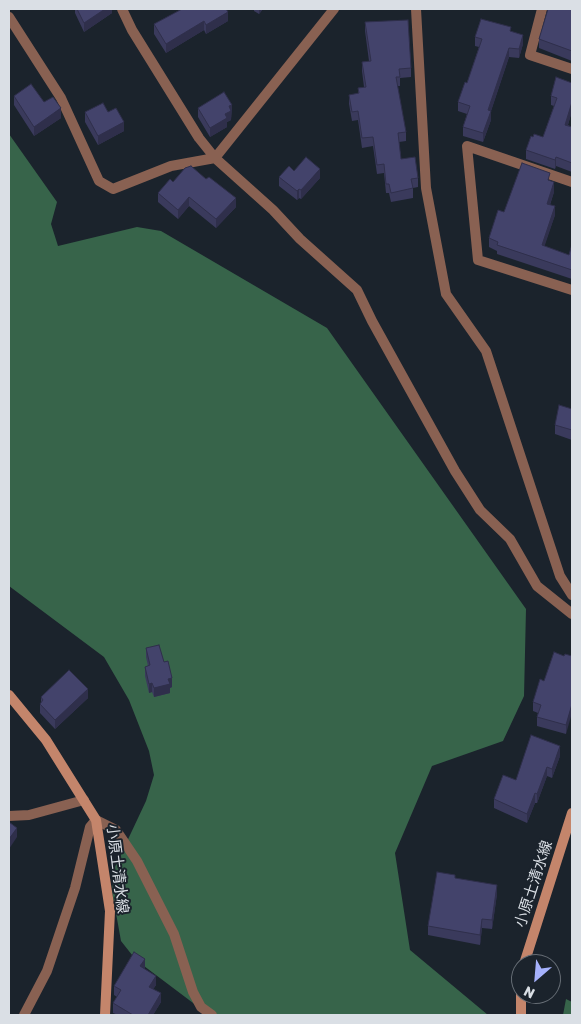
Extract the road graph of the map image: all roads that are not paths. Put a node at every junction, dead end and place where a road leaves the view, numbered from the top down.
1 (122, 9) edge
2 (334, 9) edge
3 (416, 9) edge
4 (542, 9) edge
5 (9, 17) edge
6 (572, 69) edge
7 (215, 158) junction
8 (572, 182) edge
9 (572, 290) edge
10 (572, 595) edge
11 (572, 614) edge
12 (9, 695) edge
13 (84, 800) junction
14 (572, 814) edge
15 (9, 816) edge
16 (96, 820) junction
17 (527, 954) edge
18 (24, 1015) edge
19 (105, 1015) edge
20 (212, 1015) edge

1 - 7 street
2 - 7 street
3 - 10 street
4 - 6 street
5 - 7 street
7 - 11 street
8 - 9 street
12 - 13 main road, 小原土清水線
13 - 15 street
13 - 16 main road, 小原土清水線
14 - 17 main road, 小原土清水線
16 - 18 street
16 - 19 main road, 小原土清水線
16 - 20 street

